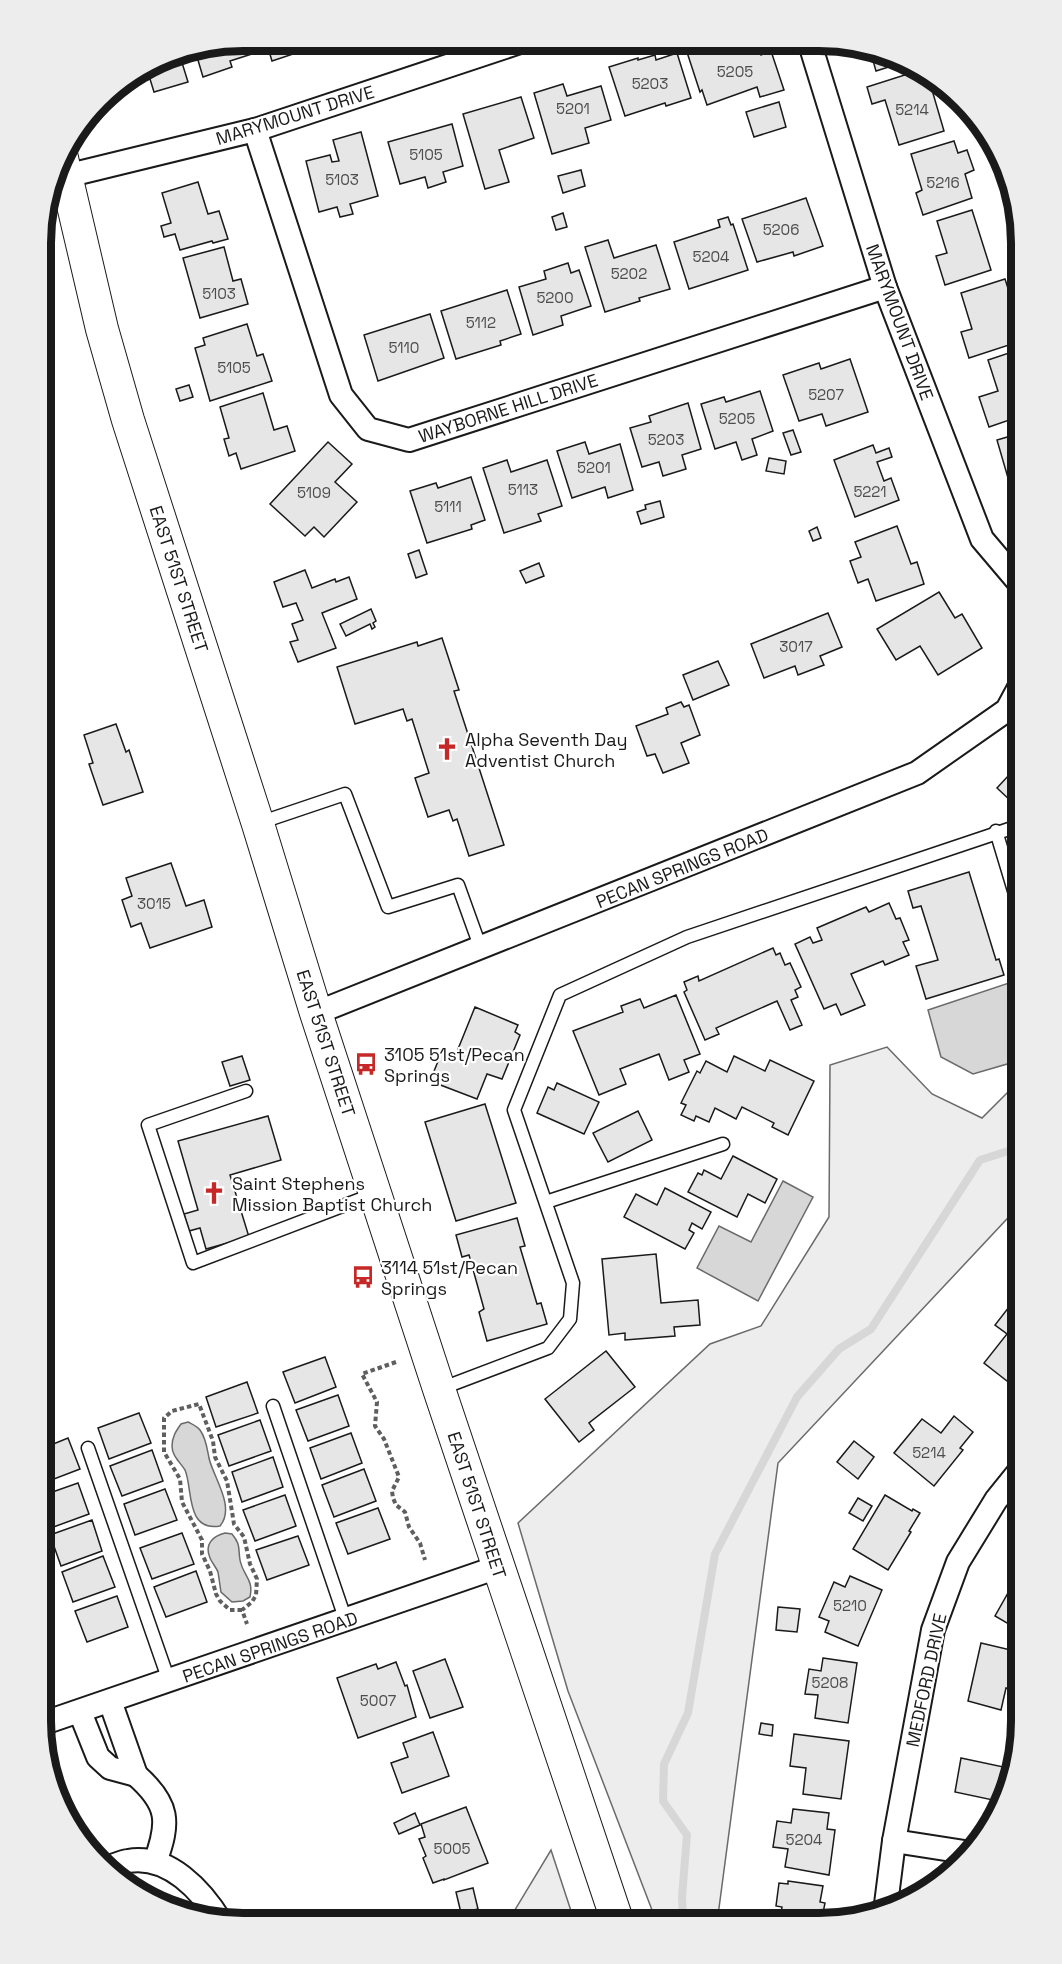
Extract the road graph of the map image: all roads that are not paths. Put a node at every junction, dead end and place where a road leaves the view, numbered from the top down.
1 (493, 51) edge
2 (812, 51) edge
3 (255, 130) junction
4 (69, 164) edge
5 (65, 171) edge
6 (885, 287) junction
7 (1011, 573) edge
8 (1011, 703) edge
9 (258, 824) junction
10 (1011, 827) edge
11 (996, 831) junction
12 (1011, 881) edge
13 (481, 949) junction
14 (316, 1013) junction
15 (246, 1091) dead end
16 (723, 1144) dead end
17 (375, 1194) junction
18 (546, 1202) junction
19 (439, 1389) junction
20 (273, 1406) dead end
21 (88, 1448) dead end
22 (1011, 1481) edge
23 (498, 1567) junction
24 (346, 1621) junction
25 (169, 1681) junction
26 (110, 1701) junction
27 (80, 1712) junction
28 (51, 1722) edge
29 (136, 1775) junction
30 (894, 1841) junction
31 (960, 1851) edge
32 (155, 1862) junction
33 (116, 1865) edge
34 (886, 1901) edge
35 (213, 1910) edge
36 (615, 1913) edge

1 - 3 street, MARYMOUNT DRIVE
2 - 6 street, MARYMOUNT DRIVE
3 - 4 street, MARYMOUNT DRIVE
3 - 6 street, WAYBORNE HILL DRIVE
5 - 9 main road, EAST 51ST STREET
6 - 7 street, MARYMOUNT DRIVE
8 - 13 street, PECAN SPRINGS ROAD
9 - 13 lane
9 - 14 main road, EAST 51ST STREET
10 - 11 lane
11 - 12 lane
11 - 18 lane
13 - 14 street, PECAN SPRINGS ROAD
14 - 17 main road, EAST 51ST STREET
15 - 17 lane
16 - 18 lane
17 - 19 main road, EAST 51ST STREET
18 - 19 lane
19 - 23 main road, EAST 51ST STREET
20 - 24 lane
21 - 25 lane
22 - 30 street, MEDFORD DRIVE
23 - 24 street, PECAN SPRINGS ROAD
23 - 36 main road, EAST 51ST STREET
24 - 25 street, PECAN SPRINGS ROAD
25 - 26 street, PECAN SPRINGS ROAD
26 - 27 street, PECAN SPRINGS ROAD
26 - 29 street
27 - 28 street, PECAN SPRINGS ROAD
27 - 29 street
29 - 32 street
30 - 31 street
30 - 34 street, MEDFORD DRIVE
32 - 33 street
32 - 35 street

